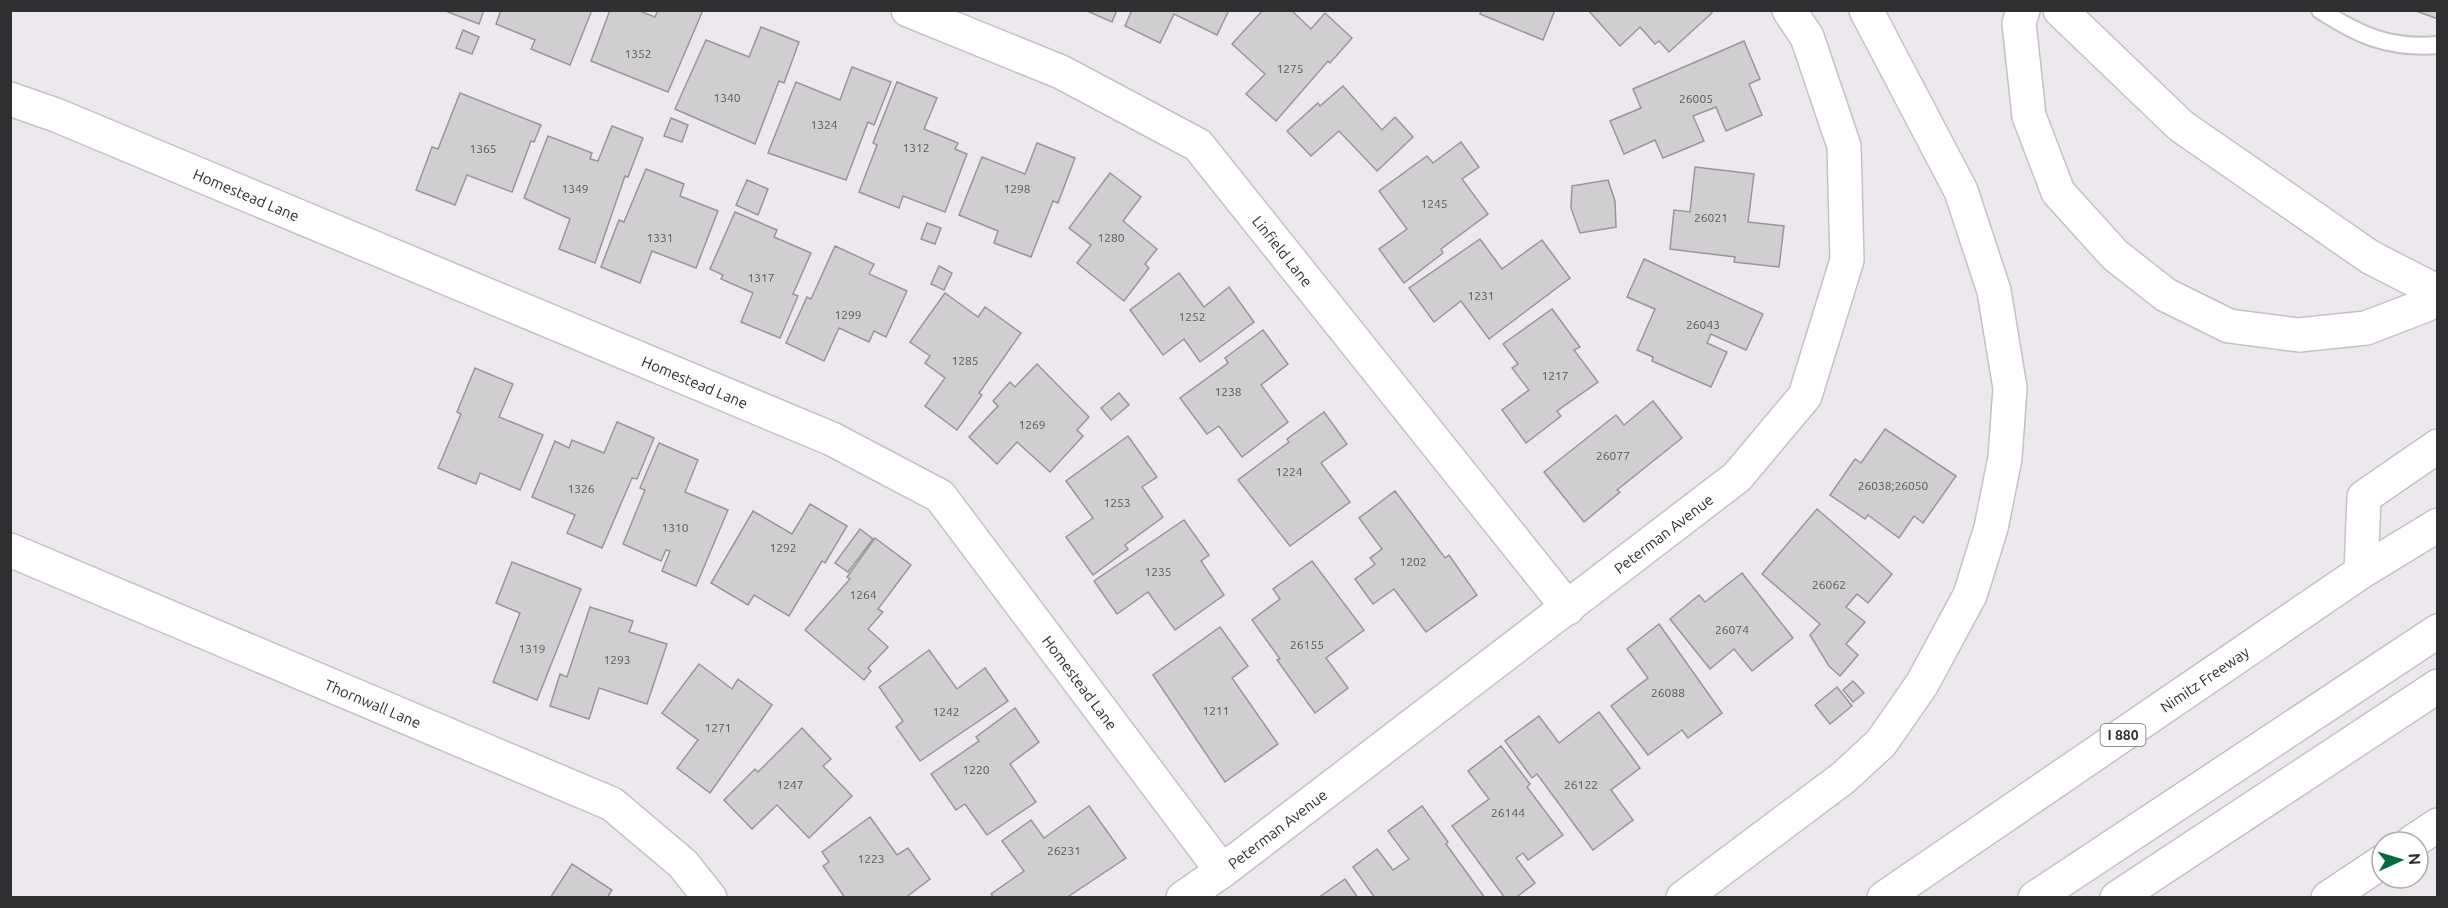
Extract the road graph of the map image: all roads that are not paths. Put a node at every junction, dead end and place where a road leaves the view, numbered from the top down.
1 (908, 10) edge
2 (1789, 10) edge
3 (1866, 10) edge
4 (2023, 10) edge
5 (2060, 10) edge
6 (2320, 10) edge
7 (2438, 45) edge
8 (10, 99) edge
9 (2438, 292) edge
10 (2438, 297) edge
11 (2438, 446) edge
12 (2438, 525) edge
13 (10, 550) edge
14 (2361, 572) junction
15 (1568, 608) junction
16 (2438, 631) edge
17 (2438, 686) edge
18 (2370, 870) edge
19 (1222, 871) junction
20 (710, 897) edge
21 (1183, 897) edge
22 (1683, 897) edge
23 (1884, 897) edge
24 (2035, 897) edge
25 (2117, 897) edge
26 (2328, 897) edge

1 - 15 main road, Linfield Lane
2 - 15 main road, Peterman Avenue
3 - 22 main road
4 - 10 main road
5 - 9 main road
6 - 7 lane
8 - 19 main road, Homestead Lane
11 - 14 main road
12 - 14 main road, Nimitz Freeway / I 880
13 - 20 main road, Thornwall Lane
14 - 23 main road, Nimitz Freeway / I 880
15 - 19 main road, Peterman Avenue
16 - 24 main road
17 - 25 main road
18 - 26 main road
19 - 21 main road, Peterman Avenue

